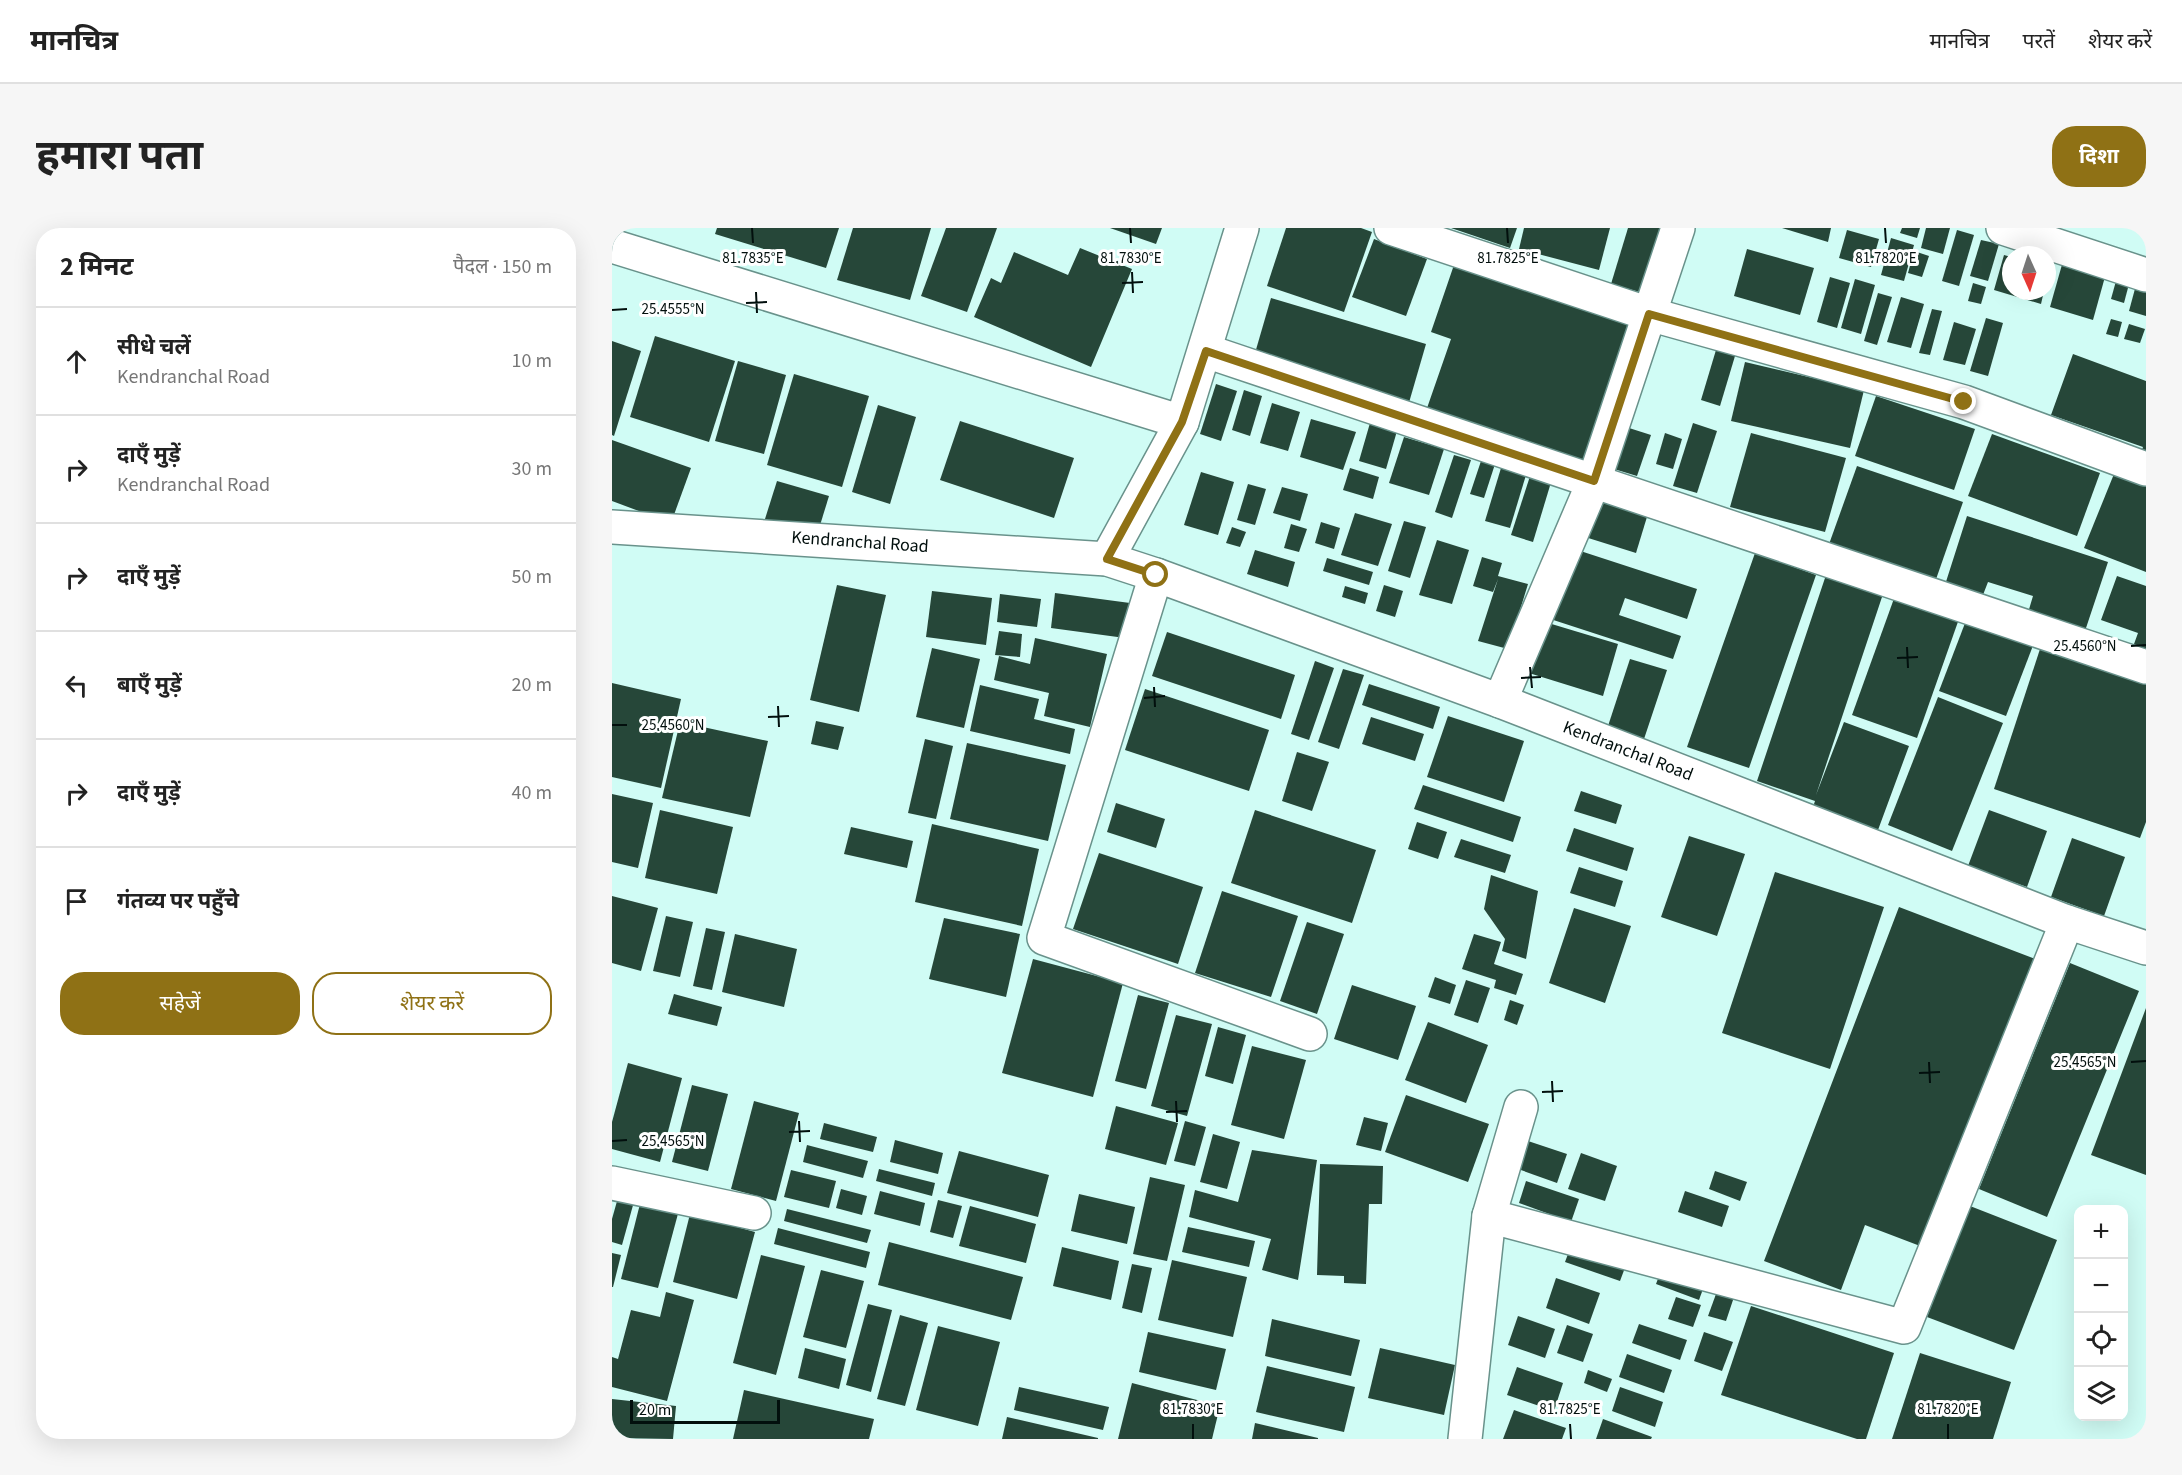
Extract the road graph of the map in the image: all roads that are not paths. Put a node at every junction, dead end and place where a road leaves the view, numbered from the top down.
1 (1242, 228) edge
2 (1391, 228) edge
3 (1678, 228) edge
4 (2004, 228) edge
5 (612, 246) edge
6 (2146, 275) edge
7 (1649, 314) junction
8 (1206, 351) junction
9 (1182, 422) junction
10 (2146, 469) edge
11 (1594, 481) junction
12 (612, 527) edge
13 (1107, 559) junction
14 (1156, 575) junction
15 (2146, 667) edge
16 (1500, 700) junction
17 (2067, 922) junction
18 (2145, 943) edge
19 (1310, 1034) dead end
20 (1521, 1107) dead end
21 (612, 1183) edge
22 (754, 1213) dead end
23 (1489, 1216) junction
24 (1465, 1439) edge

1 - 8 street
2 - 7 street
3 - 7 street
4 - 6 street
5 - 9 street
7 - 10 street
7 - 11 street
8 - 9 street
8 - 11 street
9 - 13 street
11 - 15 street
11 - 16 street
12 - 13 street, Kendranchal Road
13 - 14 street, Kendranchal Road
14 - 16 street, Kendranchal Road
14 - 19 street
16 - 17 street, Kendranchal Road
17 - 18 street, Kendranchal Road
17 - 23 street
20 - 23 street
21 - 22 street
23 - 24 street

